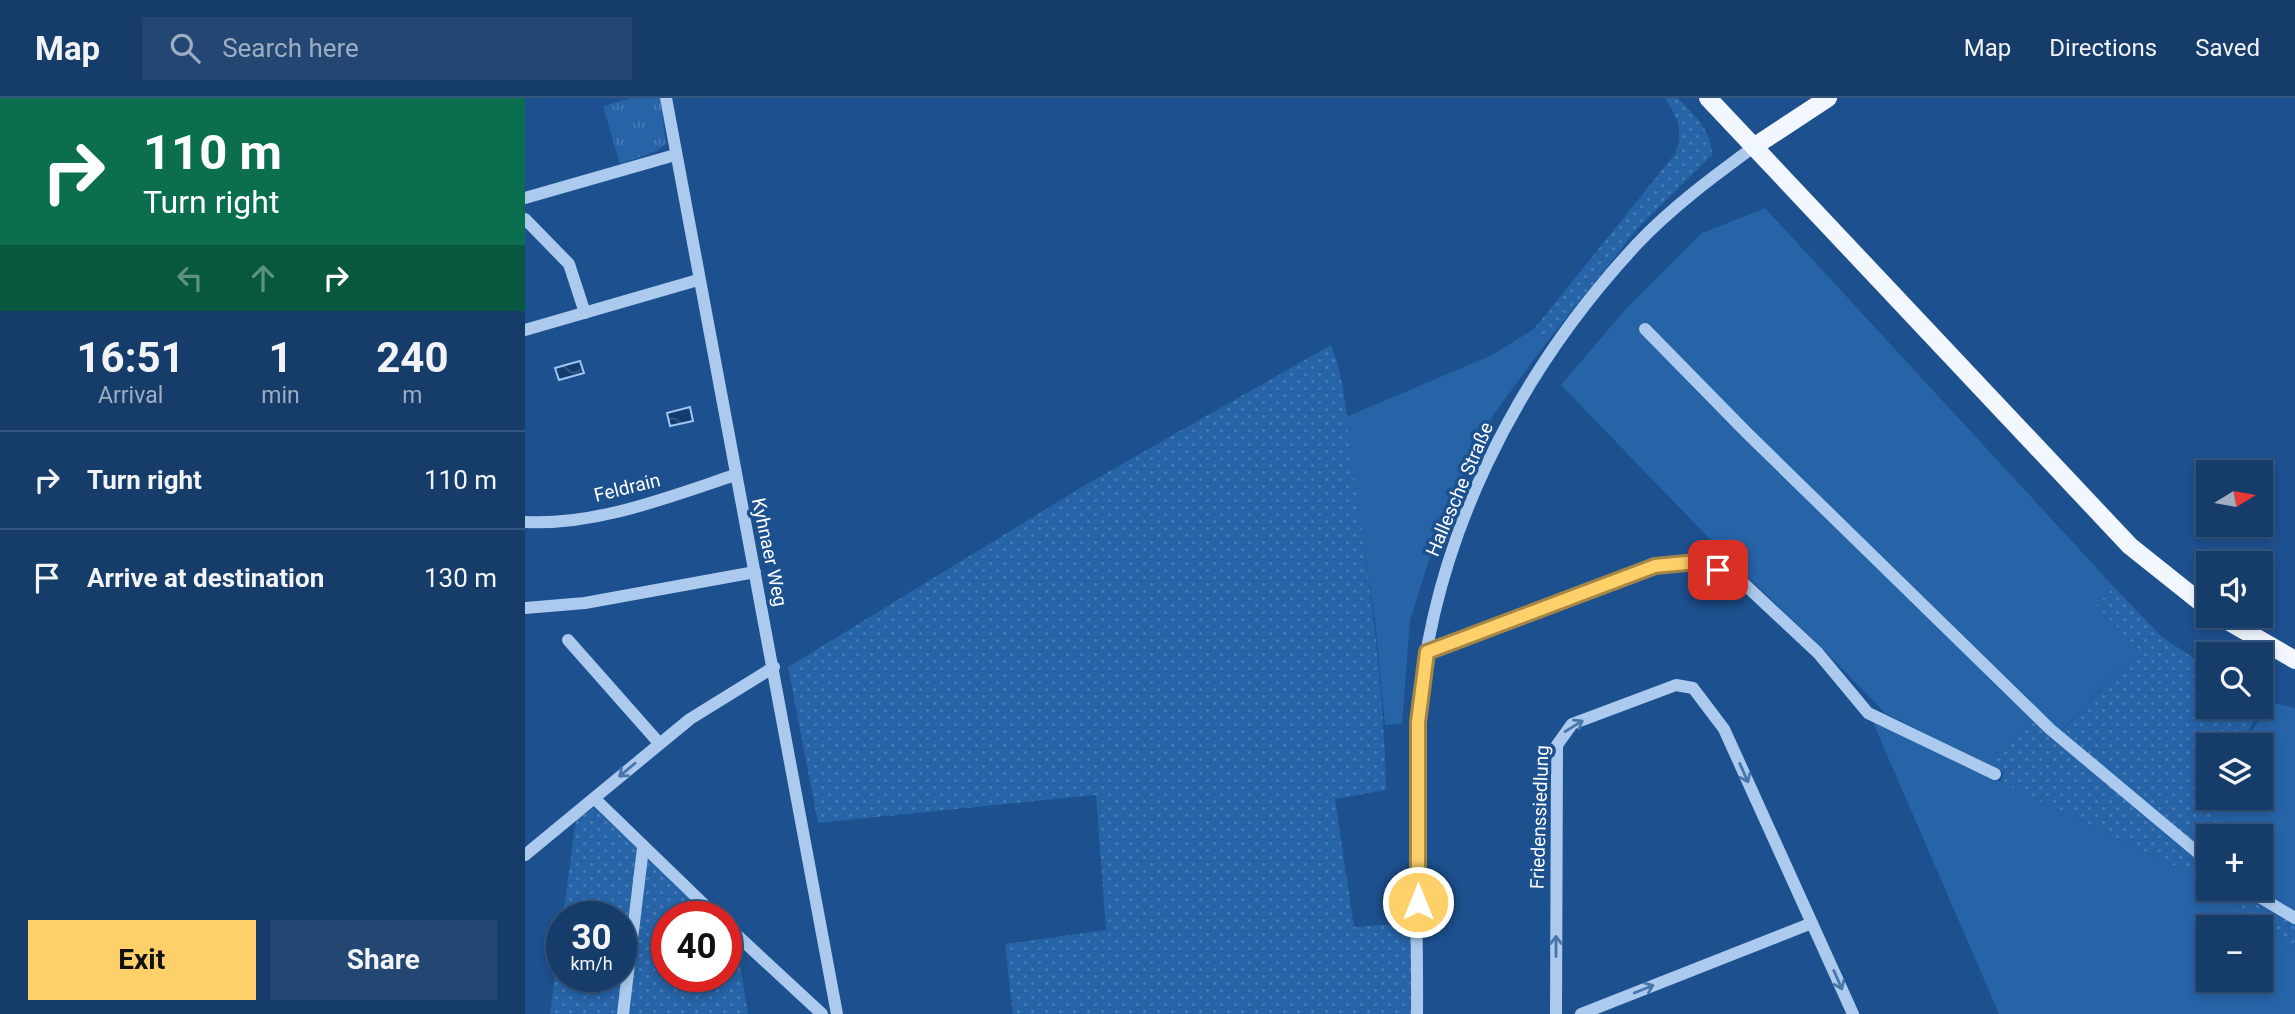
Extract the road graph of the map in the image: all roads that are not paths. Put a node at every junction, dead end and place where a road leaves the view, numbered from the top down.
1 (666, 98) edge
2 (1708, 98) edge
3 (1828, 98) edge
4 (1755, 146) junction
5 (675, 155) junction
6 (525, 198) edge
7 (525, 219) edge
8 (698, 280) junction
9 (585, 313) junction
10 (1645, 329) dead end
11 (525, 330) edge
12 (735, 475) junction
13 (525, 522) edge
14 (755, 572) junction
15 (2196, 599) edge
16 (525, 608) edge
17 (2240, 628) edge
18 (568, 640) dead end
19 (1427, 652) junction
20 (2295, 660) edge
21 (774, 667) junction
22 (659, 743) junction
23 (1995, 774) dead end
24 (594, 798) junction
25 (643, 848) junction
26 (2196, 851) edge
27 (525, 855) edge
28 (700, 901) edge
29 (2266, 901) edge
30 (2295, 918) edge
31 (1812, 923) junction
32 (742, 940) edge
33 (622, 1014) edge
34 (822, 1014) edge
35 (837, 1014) edge
36 (1417, 1014) edge
37 (1556, 1014) edge
38 (1581, 1014) edge
39 (1853, 1014) edge

1 - 5 street, Kyhnaer Weg
2 - 4 main road
3 - 4 main road
4 - 15 main road
4 - 19 street, Hallesche Straße
5 - 6 street
5 - 8 street, Kyhnaer Weg
7 - 9 street
8 - 9 street
8 - 12 street, Kyhnaer Weg
9 - 11 street
10 - 26 street
12 - 13 street, Feldrain
12 - 14 street, Kyhnaer Weg
14 - 16 street
14 - 21 street, Kyhnaer Weg
17 - 20 main road
18 - 22 street
19 - 23 street
19 - 36 street, Hallesche Straße
21 - 22 street
21 - 35 street, Kyhnaer Weg
22 -> 24 street
24 - 25 street
24 - 27 street
25 - 28 street
25 - 33 street
29 - 30 street
37 -> 31 street, Friedenssiedlung
38 -> 31 street
31 -> 39 street, Friedenssiedlung
32 - 34 street

